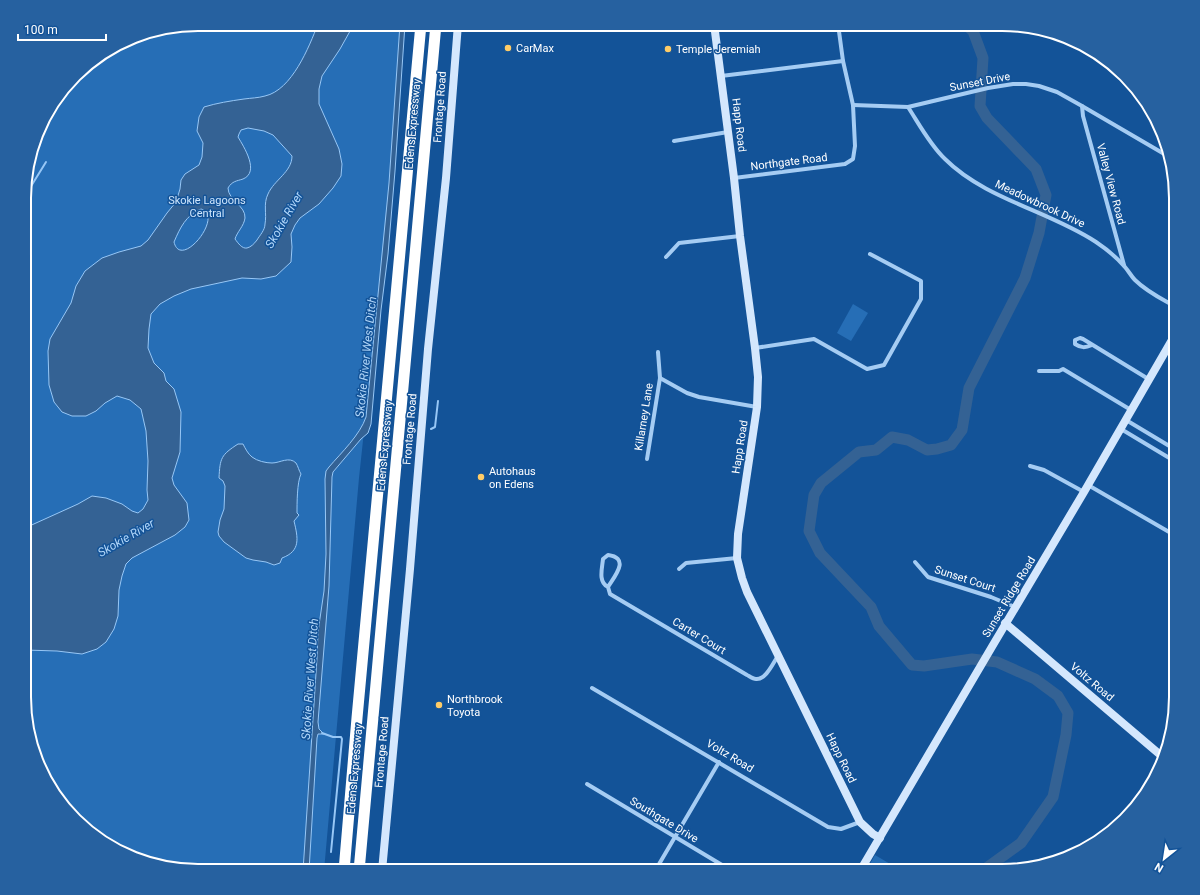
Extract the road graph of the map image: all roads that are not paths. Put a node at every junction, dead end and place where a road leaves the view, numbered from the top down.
1 (420, 31) edge
2 (435, 31) edge
3 (457, 31) edge
4 (715, 31) edge
5 (839, 31) edge
6 (844, 60) junction
7 (721, 76) junction
8 (853, 105) junction
9 (1082, 106) junction
10 (908, 107) junction
11 (728, 132) junction
12 (674, 141) dead end
13 (1163, 153) edge
14 (734, 178) junction
15 (740, 236) junction
16 (870, 254) dead end
17 (666, 257) dead end
18 (1124, 266) junction
19 (1169, 303) edge
20 (1092, 345) dead end
21 (1169, 346) edge
22 (755, 348) junction
23 (658, 352) dead end
24 (1039, 371) dead end
25 (660, 378) junction
26 (1150, 380) junction
27 (757, 407) junction
28 (1132, 410) junction
29 (1126, 420) junction
30 (1121, 429) junction
31 (1169, 446) edge
32 (1169, 458) edge
33 (647, 459) dead end
34 (1030, 466) dead end
35 (1086, 489) junction
36 (1169, 532) edge
37 (737, 558) junction
38 (916, 562) dead end
39 (679, 569) dead end
40 (608, 587) junction
41 (1015, 607) junction
42 (1006, 623) junction
43 (778, 655) junction
44 (592, 688) dead end
45 (1159, 754) edge
46 (719, 762) junction
47 (587, 784) dead end
48 (860, 822) junction
49 (675, 837) junction
50 (880, 838) junction
51 (345, 864) edge
52 (360, 864) edge
53 (383, 864) edge
54 (659, 864) edge
55 (720, 864) edge
56 (864, 864) edge

1 - 51 highway, Edens Expressway
2 - 52 highway, Edens Expressway
3 - 53 street, Frontage Road
4 - 7 street, Happ Road
5 - 6 street
6 - 7 street
6 - 8 street
7 - 11 street, Happ Road
8 - 10 street, Sunset Drive
8 - 14 street, Northgate Road
9 - 10 street, Sunset Drive
9 - 13 street, Sunset Drive
9 - 18 street, Valley View Road
10 - 18 street, Meadowbrook Drive
11 - 12 street
11 - 14 street, Happ Road
14 - 15 street, Happ Road
15 - 17 street
15 - 22 street, Happ Road
16 - 22 street
18 - 19 street, Meadowbrook Drive
20 - 26 street
21 - 26 street, Sunset Ridge Road
22 - 27 street, Happ Road
23 - 25 street, Killarney Lane
24 - 28 street
25 - 27 street, Killarney Lane
25 - 33 street, Killarney Lane
26 - 28 street, Sunset Ridge Road
27 - 37 street, Happ Road
28 - 29 street, Sunset Ridge Road
29 - 30 street, Sunset Ridge Road
29 - 31 street
30 - 32 street
30 - 35 street, Sunset Ridge Road
34 - 35 street
35 - 36 street
35 - 41 street, Sunset Ridge Road
37 - 39 street
37 - 43 street, Happ Road
38 - 41 street, Sunset Court
40 - 40 street, Carter Court
40 - 43 street, Carter Court
41 - 42 street, Sunset Ridge Road
42 - 45 street, Voltz Road
42 - 50 street, Sunset Ridge Road
43 - 48 street, Happ Road
44 - 46 street, Voltz Road
46 - 48 street, Voltz Road
46 - 49 street
47 - 49 street, Southgate Drive
48 - 50 street, Happ Road
49 - 54 street
49 - 55 street, Southgate Drive
50 - 56 street, Sunset Ridge Road

